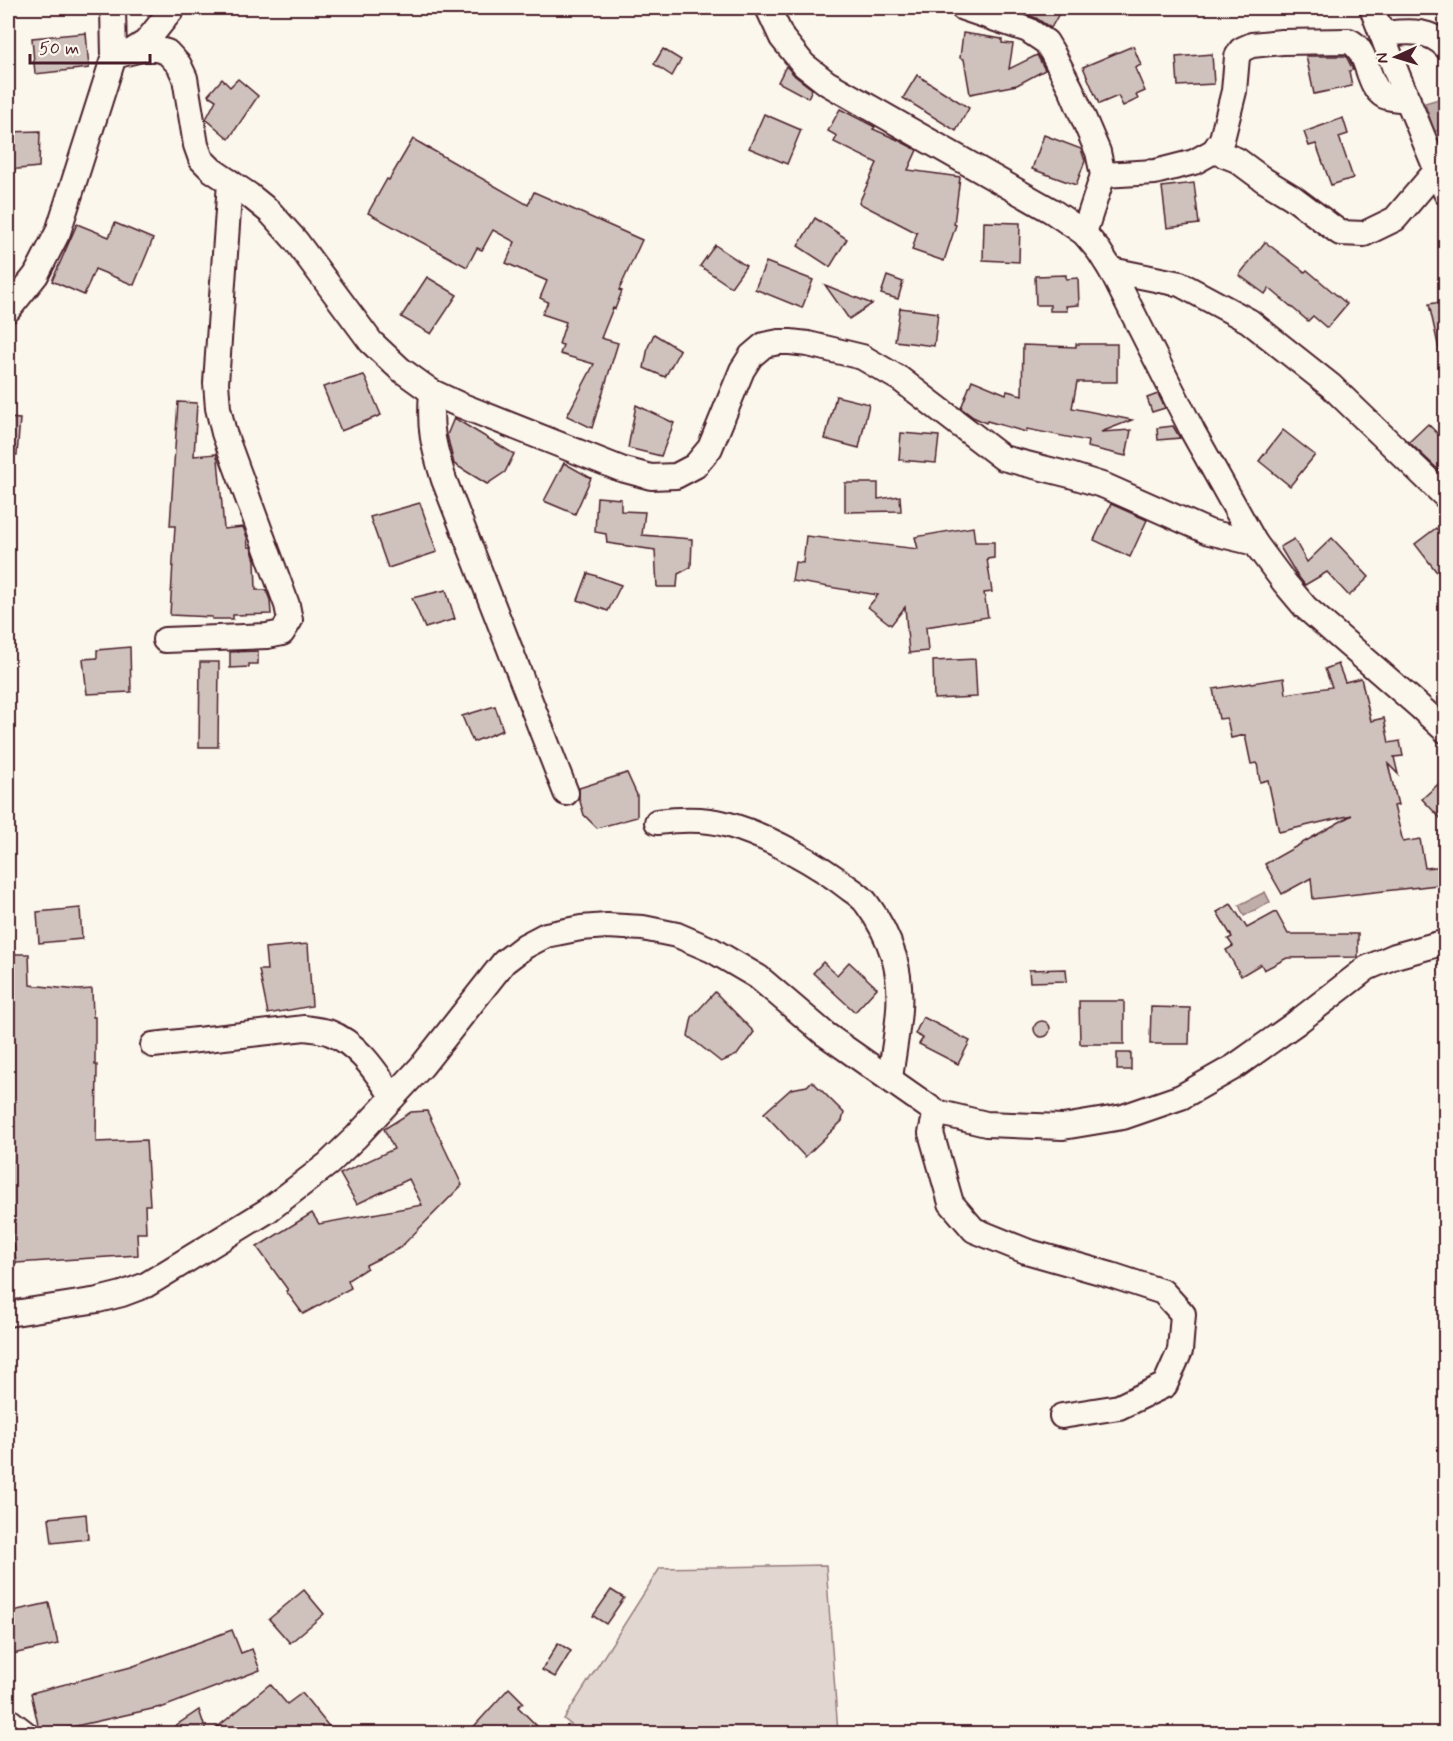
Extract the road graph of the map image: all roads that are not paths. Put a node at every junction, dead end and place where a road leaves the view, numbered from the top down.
1 (113, 8) edge
2 (173, 8) edge
3 (768, 8) edge
4 (963, 8) edge
5 (1372, 8) edge
6 (1386, 44) junction
7 (1446, 47) edge
8 (123, 53) junction
9 (1408, 100) junction
10 (1214, 152) junction
11 (1436, 171) junction
12 (1103, 175) junction
13 (231, 182) junction
14 (1446, 193) edge
15 (1084, 233) junction
16 (1111, 270) junction
17 (8, 310) edge
18 (432, 392) junction
19 (1446, 497) edge
20 (1255, 543) junction
21 (165, 640) dead end
22 (1446, 731) edge
23 (566, 793) dead end
24 (657, 822) dead end
25 (1446, 942) edge
26 (153, 1045) dead end
27 (890, 1079) junction
28 (393, 1097) junction
29 (936, 1112) junction
30 (8, 1314) edge
31 (1062, 1416) dead end
32 (8, 1720) edge
33 (26, 1734) edge

1 - 8 street
2 - 8 street
3 - 15 street
4 - 12 street
5 - 6 street
6 - 7 street
6 - 9 street
8 - 13 street
8 - 17 street
9 - 10 street
9 - 11 street
10 - 11 street
10 - 12 street
11 - 14 street
12 - 15 street
13 - 18 street
13 - 21 street
15 - 16 street
16 - 19 street
16 - 20 street
18 - 20 street
18 - 23 street
20 - 22 street
24 - 27 street
25 - 29 street
26 - 28 street
27 - 28 street
27 - 29 street
28 - 30 street
29 - 31 street
32 - 33 street

